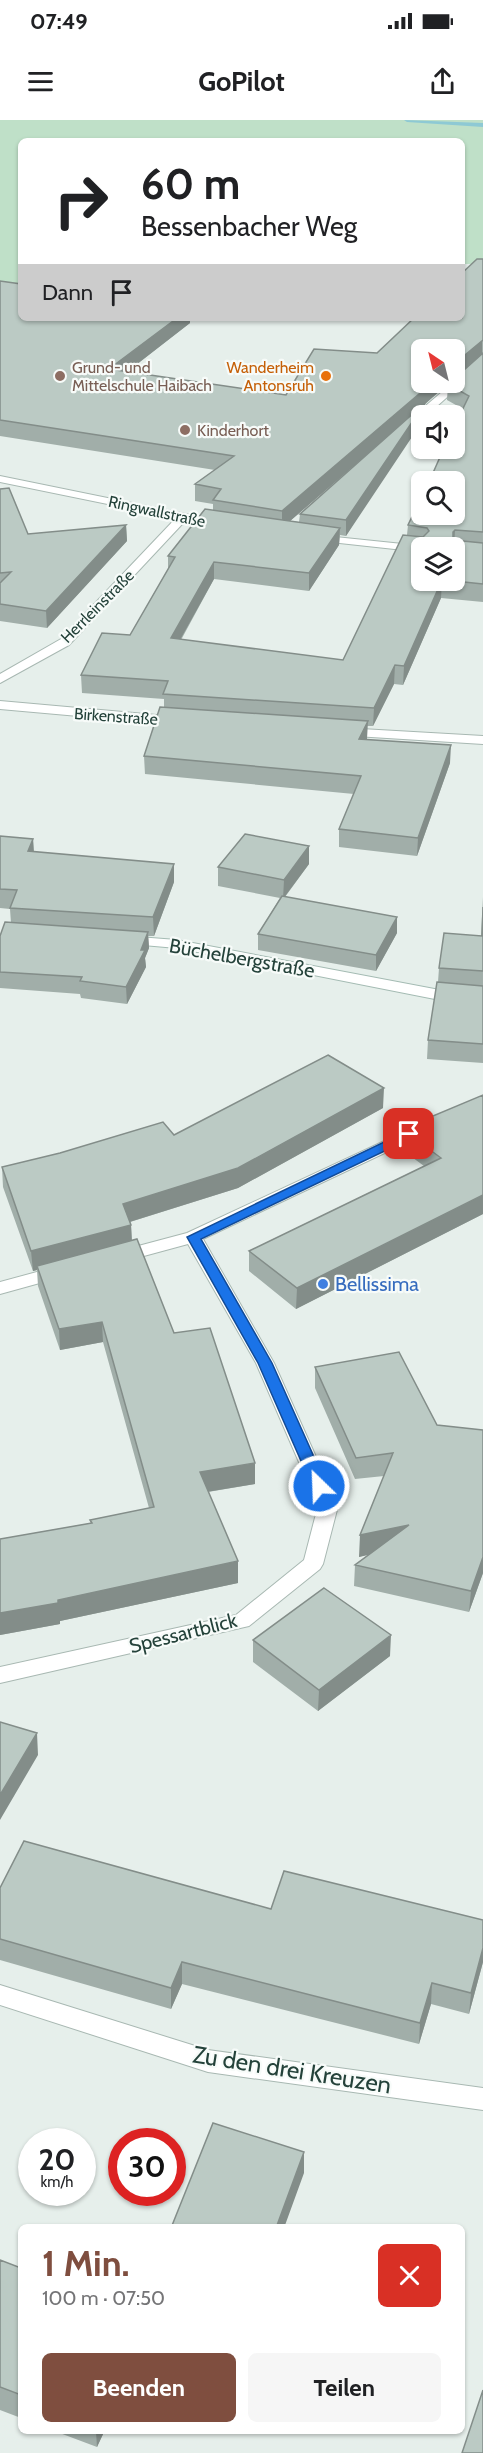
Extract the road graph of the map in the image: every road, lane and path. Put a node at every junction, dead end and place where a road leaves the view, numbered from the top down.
1 (483, 360) edge
2 (402, 432) edge
3 (0, 479) edge
4 (183, 517) junction
5 (228, 525) edge
6 (308, 537) edge
7 (411, 548) edge
8 (0, 679) edge
9 (0, 705) edge
10 (196, 722) edge
11 (334, 731) edge
12 (483, 740) edge
13 (106, 939) edge
14 (483, 998) edge
15 (439, 1120) edge
16 (193, 1237) junction
17 (106, 1260) edge
18 (73, 1269) edge
19 (0, 1288) edge
20 (0, 1675) edge
21 (0, 1995) edge
22 (483, 2099) edge

1 - 2 street
3 - 4 street, Ringwallstraße
4 - 5 street, Ringwallstraße
4 - 8 street, Herrleinstraße
6 - 7 street
9 - 10 street, Birkenstraße
11 - 12 street
13 - 14 street, Büchelbergstraße
15 - 16 street
16 - 17 street
16 - 20 street, Spessartblick
18 - 19 street
21 - 22 street, Zu den drei Kreuzen

